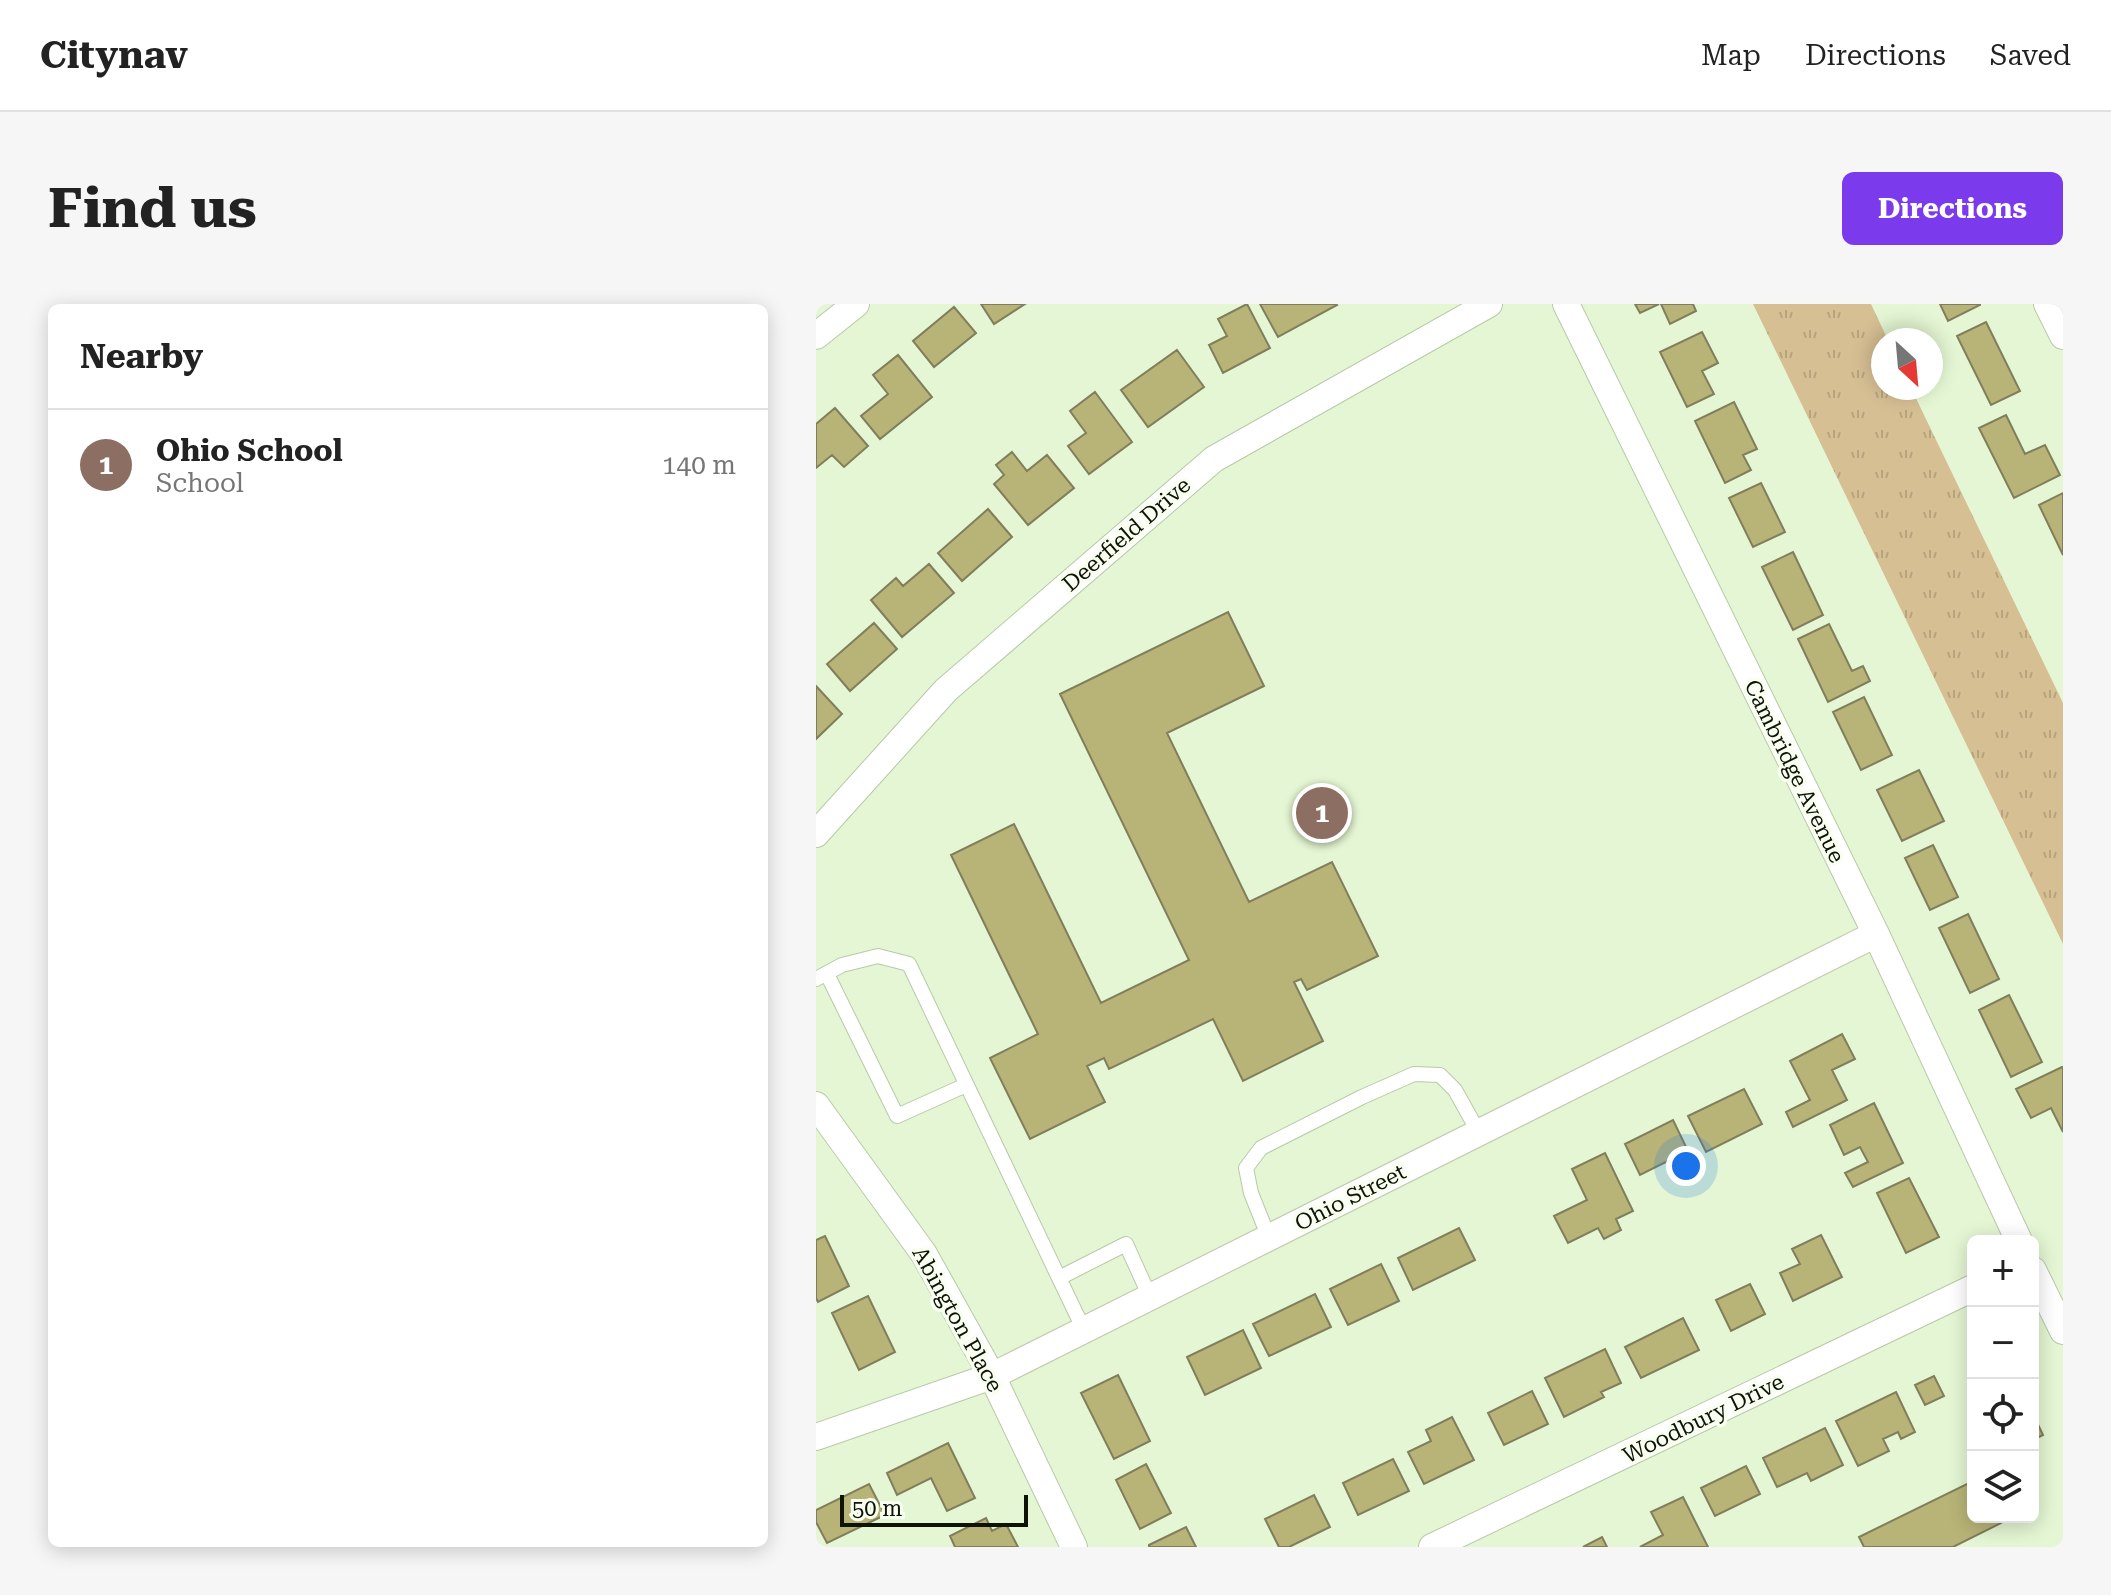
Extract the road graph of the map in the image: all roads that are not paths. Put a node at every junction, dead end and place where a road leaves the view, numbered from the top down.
1 (856, 304) edge
2 (1489, 304) edge
3 (1566, 304) edge
4 (2047, 304) edge
5 (817, 330) edge
6 (2063, 336) edge
7 (816, 834) edge
8 (1876, 934) junction
9 (822, 977) edge
10 (966, 1085) junction
11 (816, 1105) edge
12 (1479, 1133) junction
13 (2016, 1235) edge
14 (1269, 1238) junction
15 (1059, 1278) junction
16 (2039, 1282) edge
17 (1967, 1291) edge
18 (1150, 1297) junction
19 (1084, 1330) junction
20 (2063, 1331) edge
21 (992, 1376) junction
22 (816, 1437) edge
23 (1074, 1547) edge
24 (1432, 1547) edge

1 - 5 street
2 - 7 street, Deerfield Drive
3 - 8 street, Cambridge Avenue
4 - 6 street
8 - 12 street, Ohio Street
8 - 13 street, Cambridge Avenue
9 - 10 lane
9 - 10 lane
10 - 15 lane
11 - 21 street, Abington Place
12 - 14 street, Ohio Street
12 - 14 lane
14 - 18 street, Ohio Street
15 - 18 lane
15 - 19 lane
16 - 20 street
17 - 24 street, Woodbury Drive
18 - 19 street, Ohio Street
19 - 21 street, Ohio Street
21 - 22 street, Ohio Street
21 - 23 street, Abington Place

